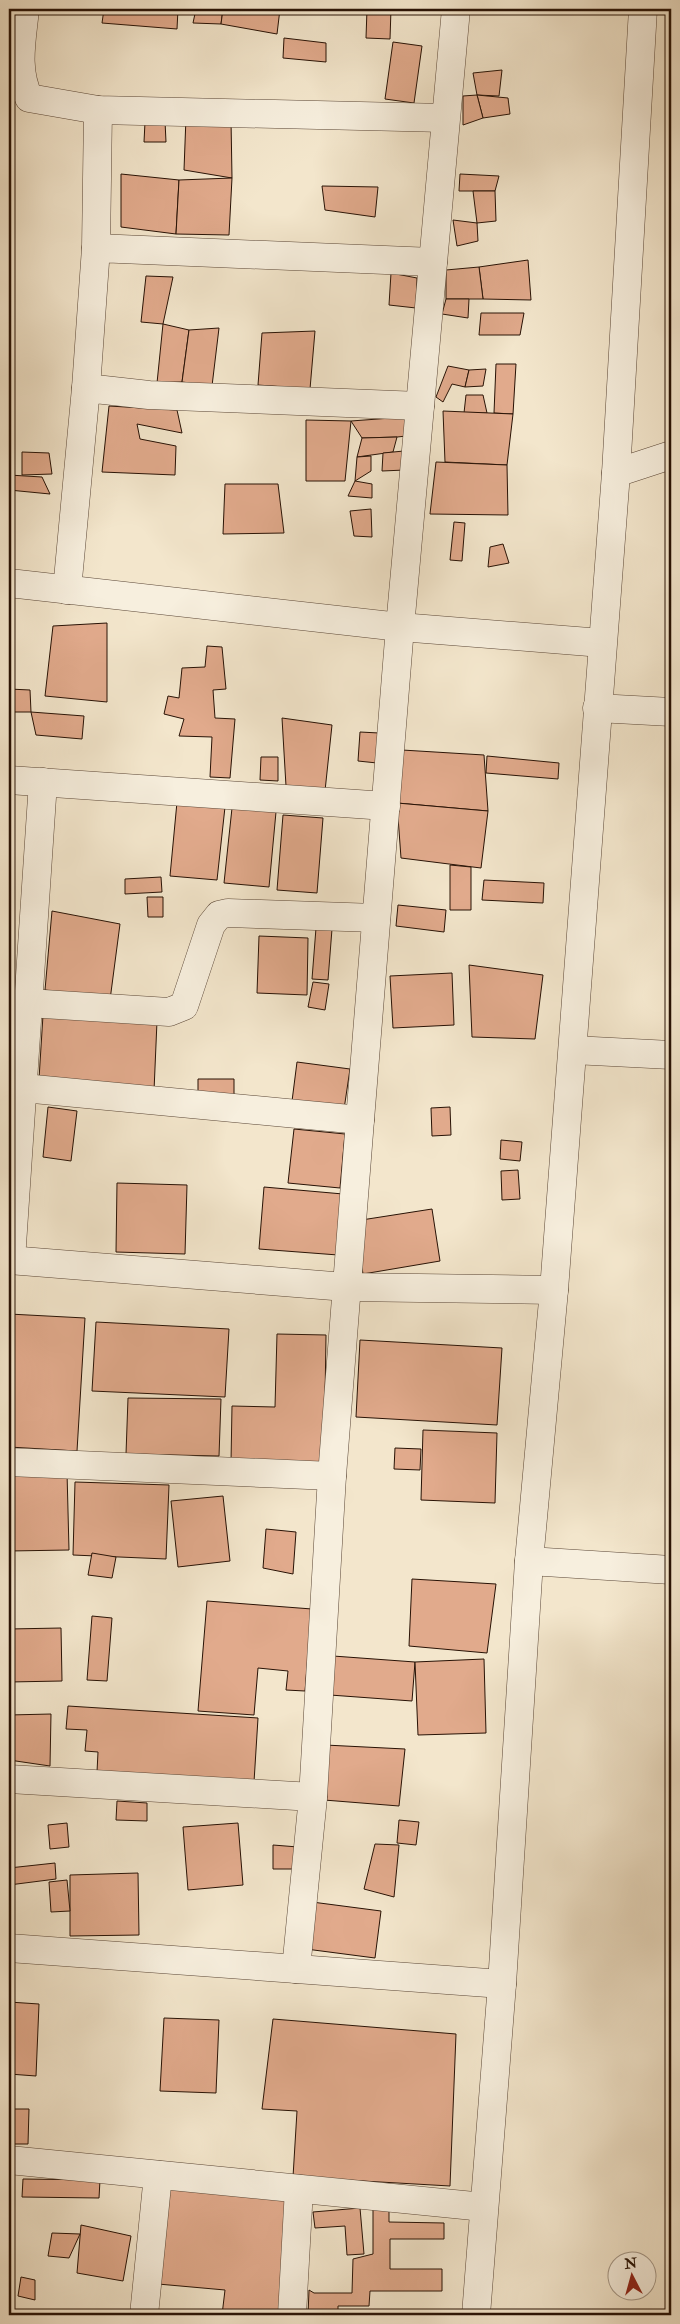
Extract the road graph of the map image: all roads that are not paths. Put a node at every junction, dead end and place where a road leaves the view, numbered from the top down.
1 (25, 9) edge
2 (456, 9) edge
3 (643, 9) edge
4 (98, 110) junction
5 (445, 118) junction
6 (96, 248) junction
7 (433, 262) junction
8 (86, 388) junction
9 (420, 406) junction
10 (671, 455) edge
11 (616, 473) junction
12 (9, 584) edge
13 (67, 590) junction
14 (400, 626) junction
15 (602, 643) junction
16 (597, 708) junction
17 (671, 712) edge
18 (9, 780) edge
19 (43, 782) junction
20 (386, 806) junction
21 (376, 918) junction
22 (28, 1003) junction
23 (573, 1050) junction
24 (671, 1055) edge
25 (23, 1088) junction
26 (360, 1120) junction
27 (10, 1260) edge
28 (346, 1287) junction
29 (554, 1290) junction
30 (9, 1462) edge
31 (332, 1476) junction
32 (529, 1561) junction
33 (671, 1570) edge
34 (9, 1779) edge
35 (313, 1797) junction
36 (9, 1948) edge
37 (296, 1969) junction
38 (502, 1984) junction
39 (9, 2160) edge
40 (158, 2175) junction
41 (299, 2189) junction
42 (484, 2207) junction
43 (144, 2315) edge
44 (292, 2315) edge
45 (476, 2315) edge

1 - 4 street
2 - 5 street
3 - 11 street
4 - 5 street
4 - 6 street
5 - 7 street
6 - 7 street
6 - 8 street
7 - 9 street
8 - 9 street
8 - 13 street
9 - 14 street
10 - 11 street
11 - 15 street
12 - 13 street
13 - 14 street
14 - 15 street
14 - 20 street
15 - 16 street
16 - 17 street
16 - 23 street
18 - 19 street
19 - 20 street
19 - 22 street
20 - 21 street
21 - 22 street
21 - 26 street
22 - 25 street
23 - 24 street
23 - 29 street
25 - 26 street
25 - 27 street
26 - 28 street
27 - 28 street
28 - 29 street
28 - 31 street
29 - 32 street
30 - 31 street
31 - 35 street
32 - 33 street
32 - 38 street
34 - 35 street
35 - 37 street
36 - 37 street
37 - 38 street
38 - 42 street
39 - 40 street
40 - 41 street
40 - 43 street
41 - 42 street
41 - 44 street
42 - 45 street

